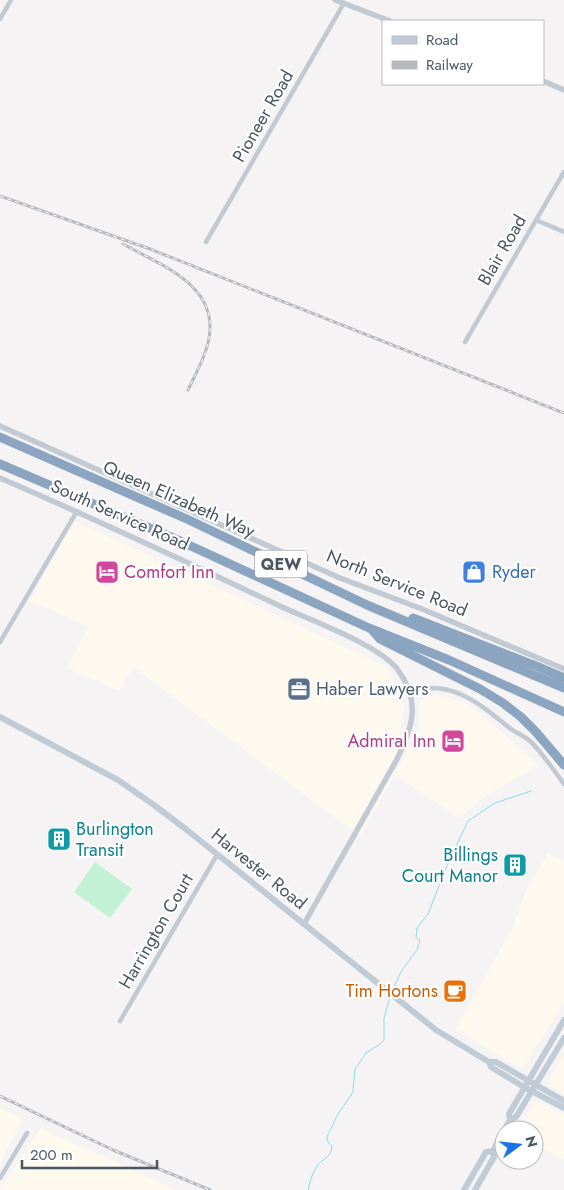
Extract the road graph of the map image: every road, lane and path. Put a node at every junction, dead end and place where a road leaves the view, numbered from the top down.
1 (11, 0) edge
2 (335, 0) edge
3 (344, 3) junction
4 (0, 19) edge
5 (387, 20) edge
6 (544, 81) edge
7 (564, 90) edge
8 (564, 172) edge
9 (536, 220) junction
10 (564, 232) edge
11 (206, 242) dead end
12 (465, 342) dead end
13 (0, 426) edge
14 (0, 437) edge
15 (0, 464) edge
16 (0, 478) edge
17 (77, 511) junction
18 (367, 605) junction
19 (369, 628) junction
20 (0, 642) edge
21 (564, 669) edge
22 (564, 678) edge
23 (564, 688) edge
24 (410, 692) junction
25 (564, 712) edge
26 (0, 717) edge
27 (564, 765) edge
28 (564, 784) edge
29 (217, 855) junction
30 (304, 924) junction
31 (564, 1020) edge
32 (120, 1022) dead end
33 (564, 1038) edge
34 (526, 1084) junction
35 (534, 1088) junction
36 (564, 1101) edge
37 (564, 1108) edge
38 (510, 1120) joint
39 (26, 1133) dead end
40 (493, 1151) joint
41 (0, 1178) edge
42 (464, 1190) edge
43 (475, 1190) edge

1 - 4 street
2 - 3 street
3 - 5 street
3 - 11 street, Pioneer Road
6 - 7 street
8 - 9 street, Blair Road
9 - 10 street
9 - 12 street, Blair Road
13 - 21 street, North Service Road
14 - 18 highway, Queen Elizabeth Way / QEW
15 - 19 highway, QEW
16 - 17 street, South Service Road
17 - 20 street
17 - 24 street, South Service Road
18 - 22 highway
18 - 23 highway, Queen Elizabeth Way / QEW
19 - 25 highway, QEW
19 - 27 highway
24 - 28 street
24 - 30 street, South Service Road
26 - 29 main road, Harvester Road
29 - 30 main road, Harvester Road
29 - 32 street, Harrington Court
30 - 34 main road, Harvester Road
31 - 34 main road
33 - 35 main road
34 - 35 main road, Harvester Road
34 - 38 main road
35 - 36 main road, Harvester Road
35 - 37 main road, Harvester Road
35 - 38 main road
39 - 41 street
40 - 42 main road
40 - 43 main road

